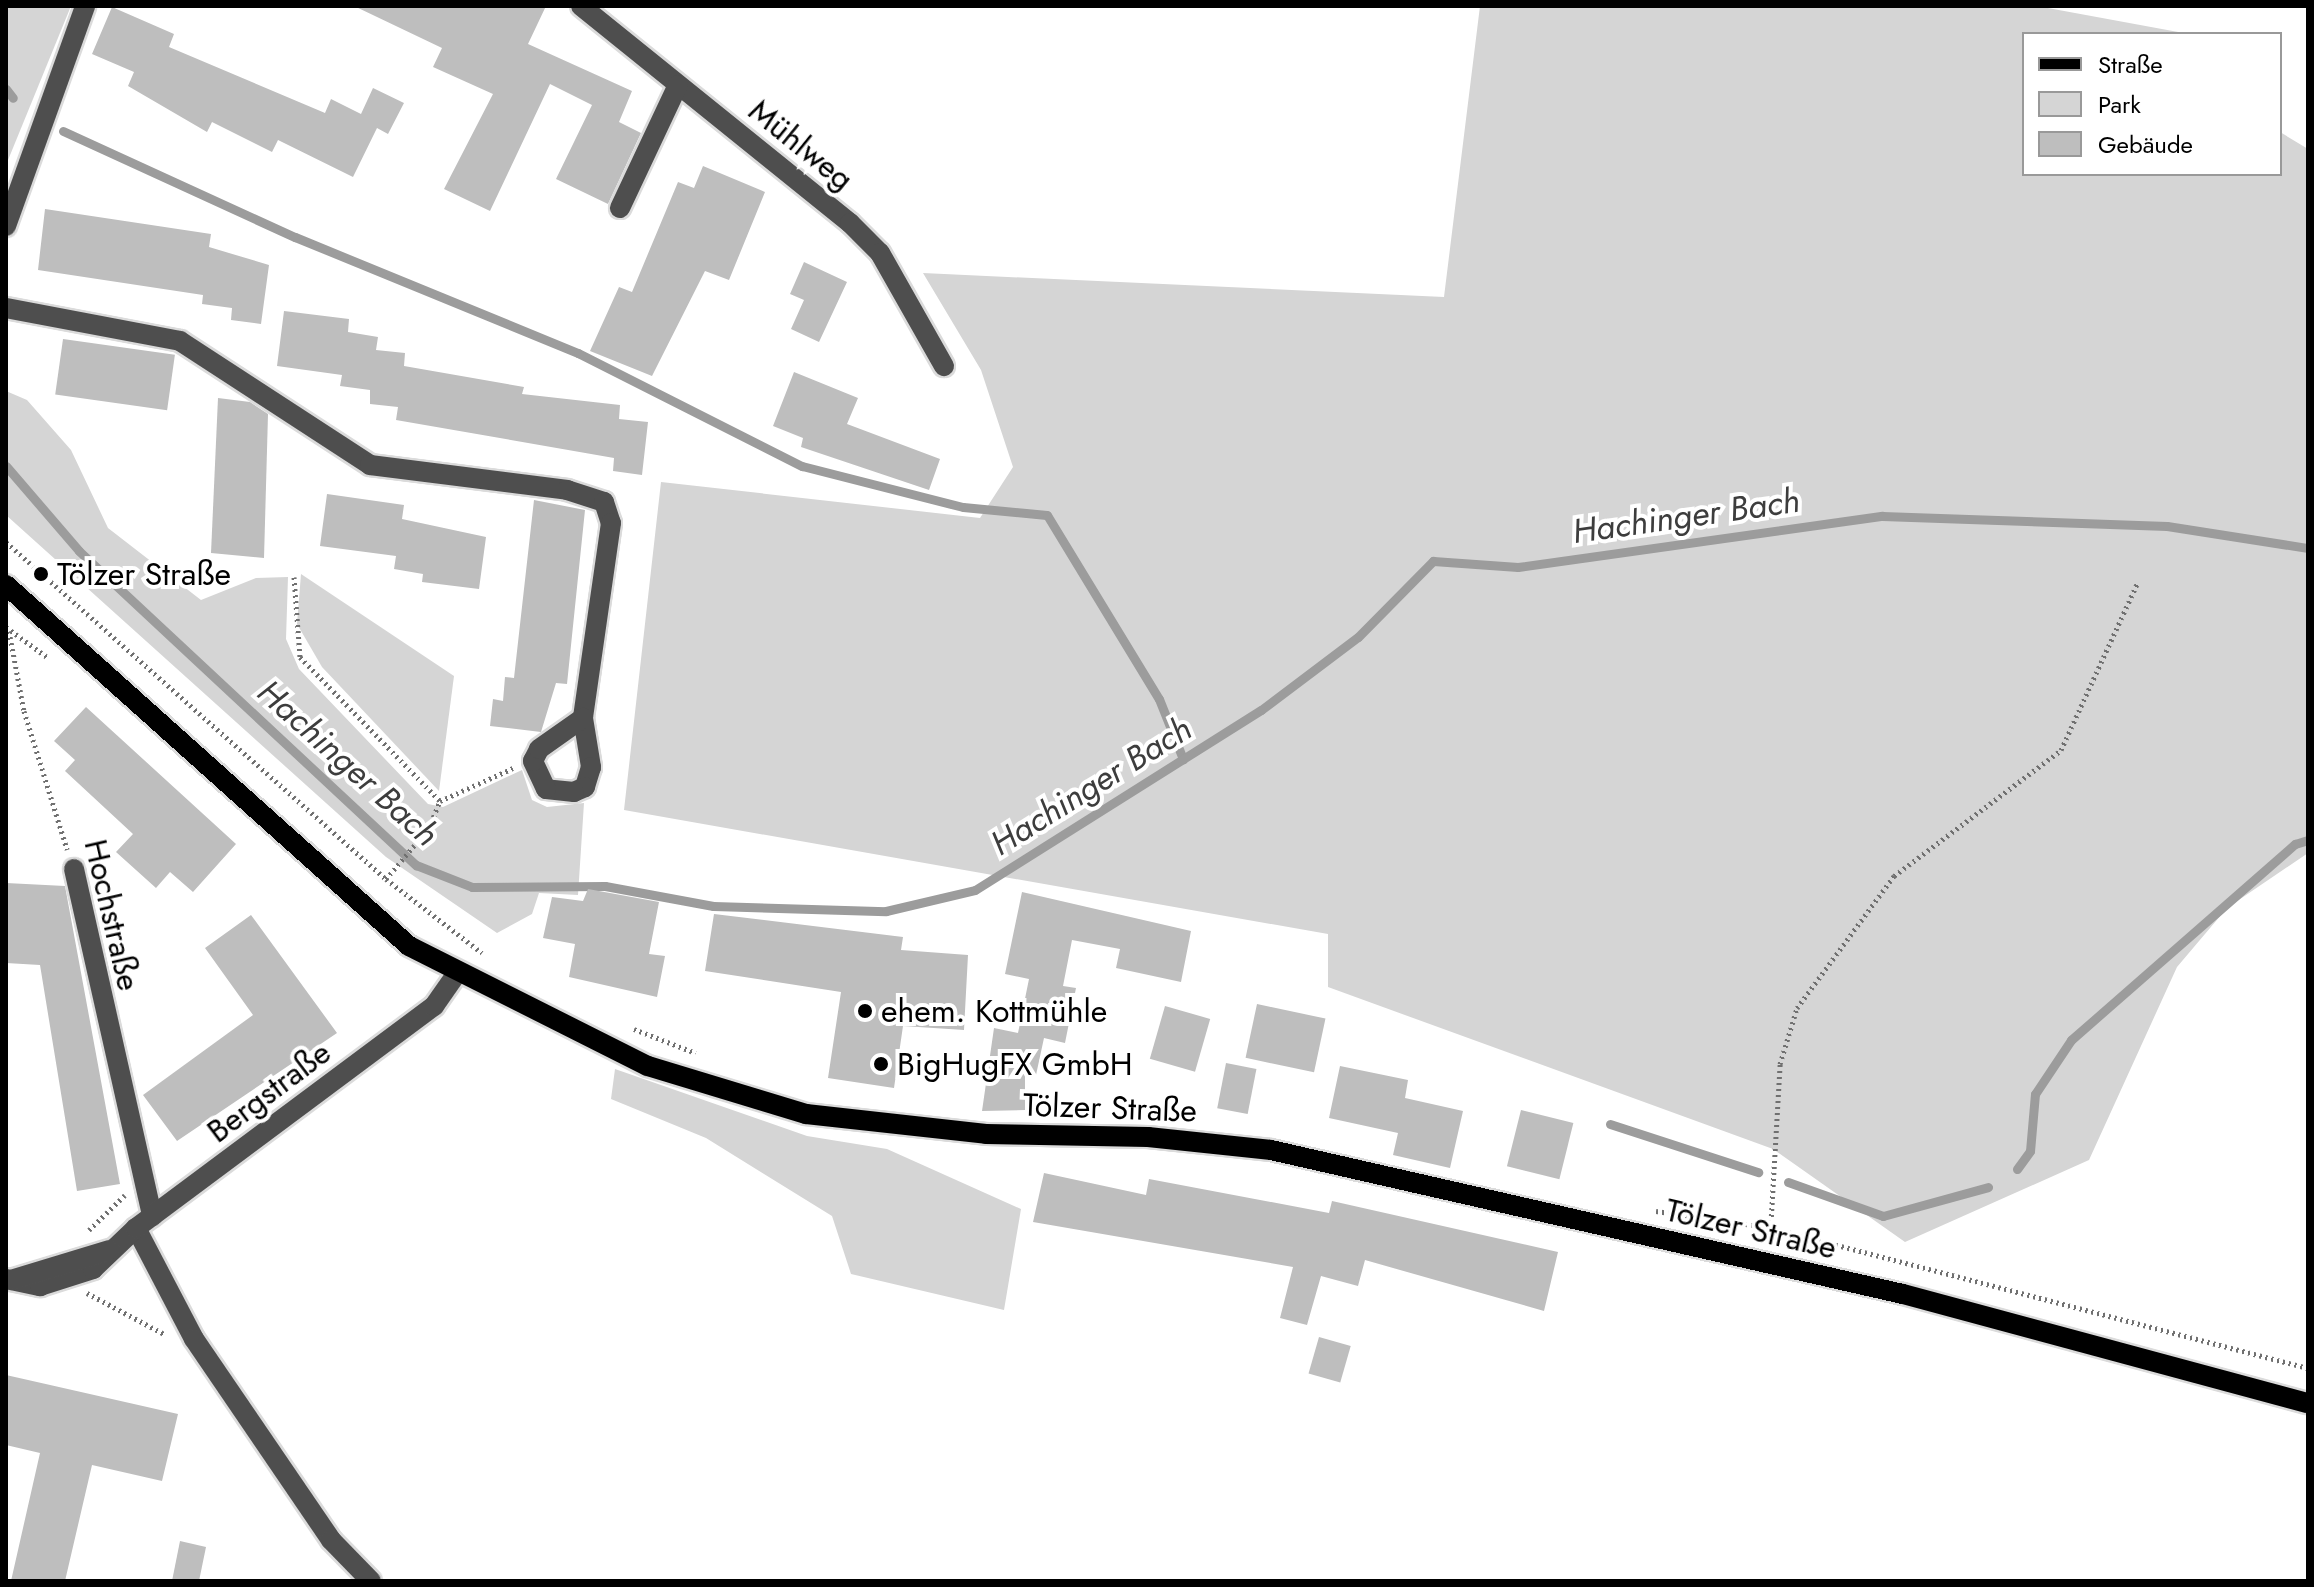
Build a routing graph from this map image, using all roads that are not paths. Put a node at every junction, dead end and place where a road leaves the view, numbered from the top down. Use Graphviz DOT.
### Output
graph roads {
  1 [pos="85,6"];
  2 [pos="581,6"];
  3 [pos="678,85"];
  4 [pos="620,208"];
  5 [pos="6,226"];
  6 [pos="6,308"];
  7 [pos="944,366"];
  8 [pos="6,585"];
  9 [pos="583,718"];
  10 [pos="74,869"];
  11 [pos="456,974"];
  12 [pos="144,1222"];
  13 [pos="8,1280"];
  14 [pos="2308,1403"];
  15 [pos="371,1581"];
  1 -- 5 [label="street"];
  2 -- 3 [label="street, Mühlweg"];
  3 -- 4 [label="street"];
  3 -- 7 [label="street, Mühlweg"];
  6 -- 9 [label="street"];
  8 -- 11 [label="main road, Tölzer Straße"];
  9 -- 9 [label="street"];
  10 -- 12 [label="street, Hochstraße"];
  11 -- 12 [label="street, Bergstraße"];
  11 -- 14 [label="main road, Tölzer Straße"];
  12 -- 13 [label="street, Bergstraße"];
  12 -- 15 [label="street, Hochstraße"];
}
